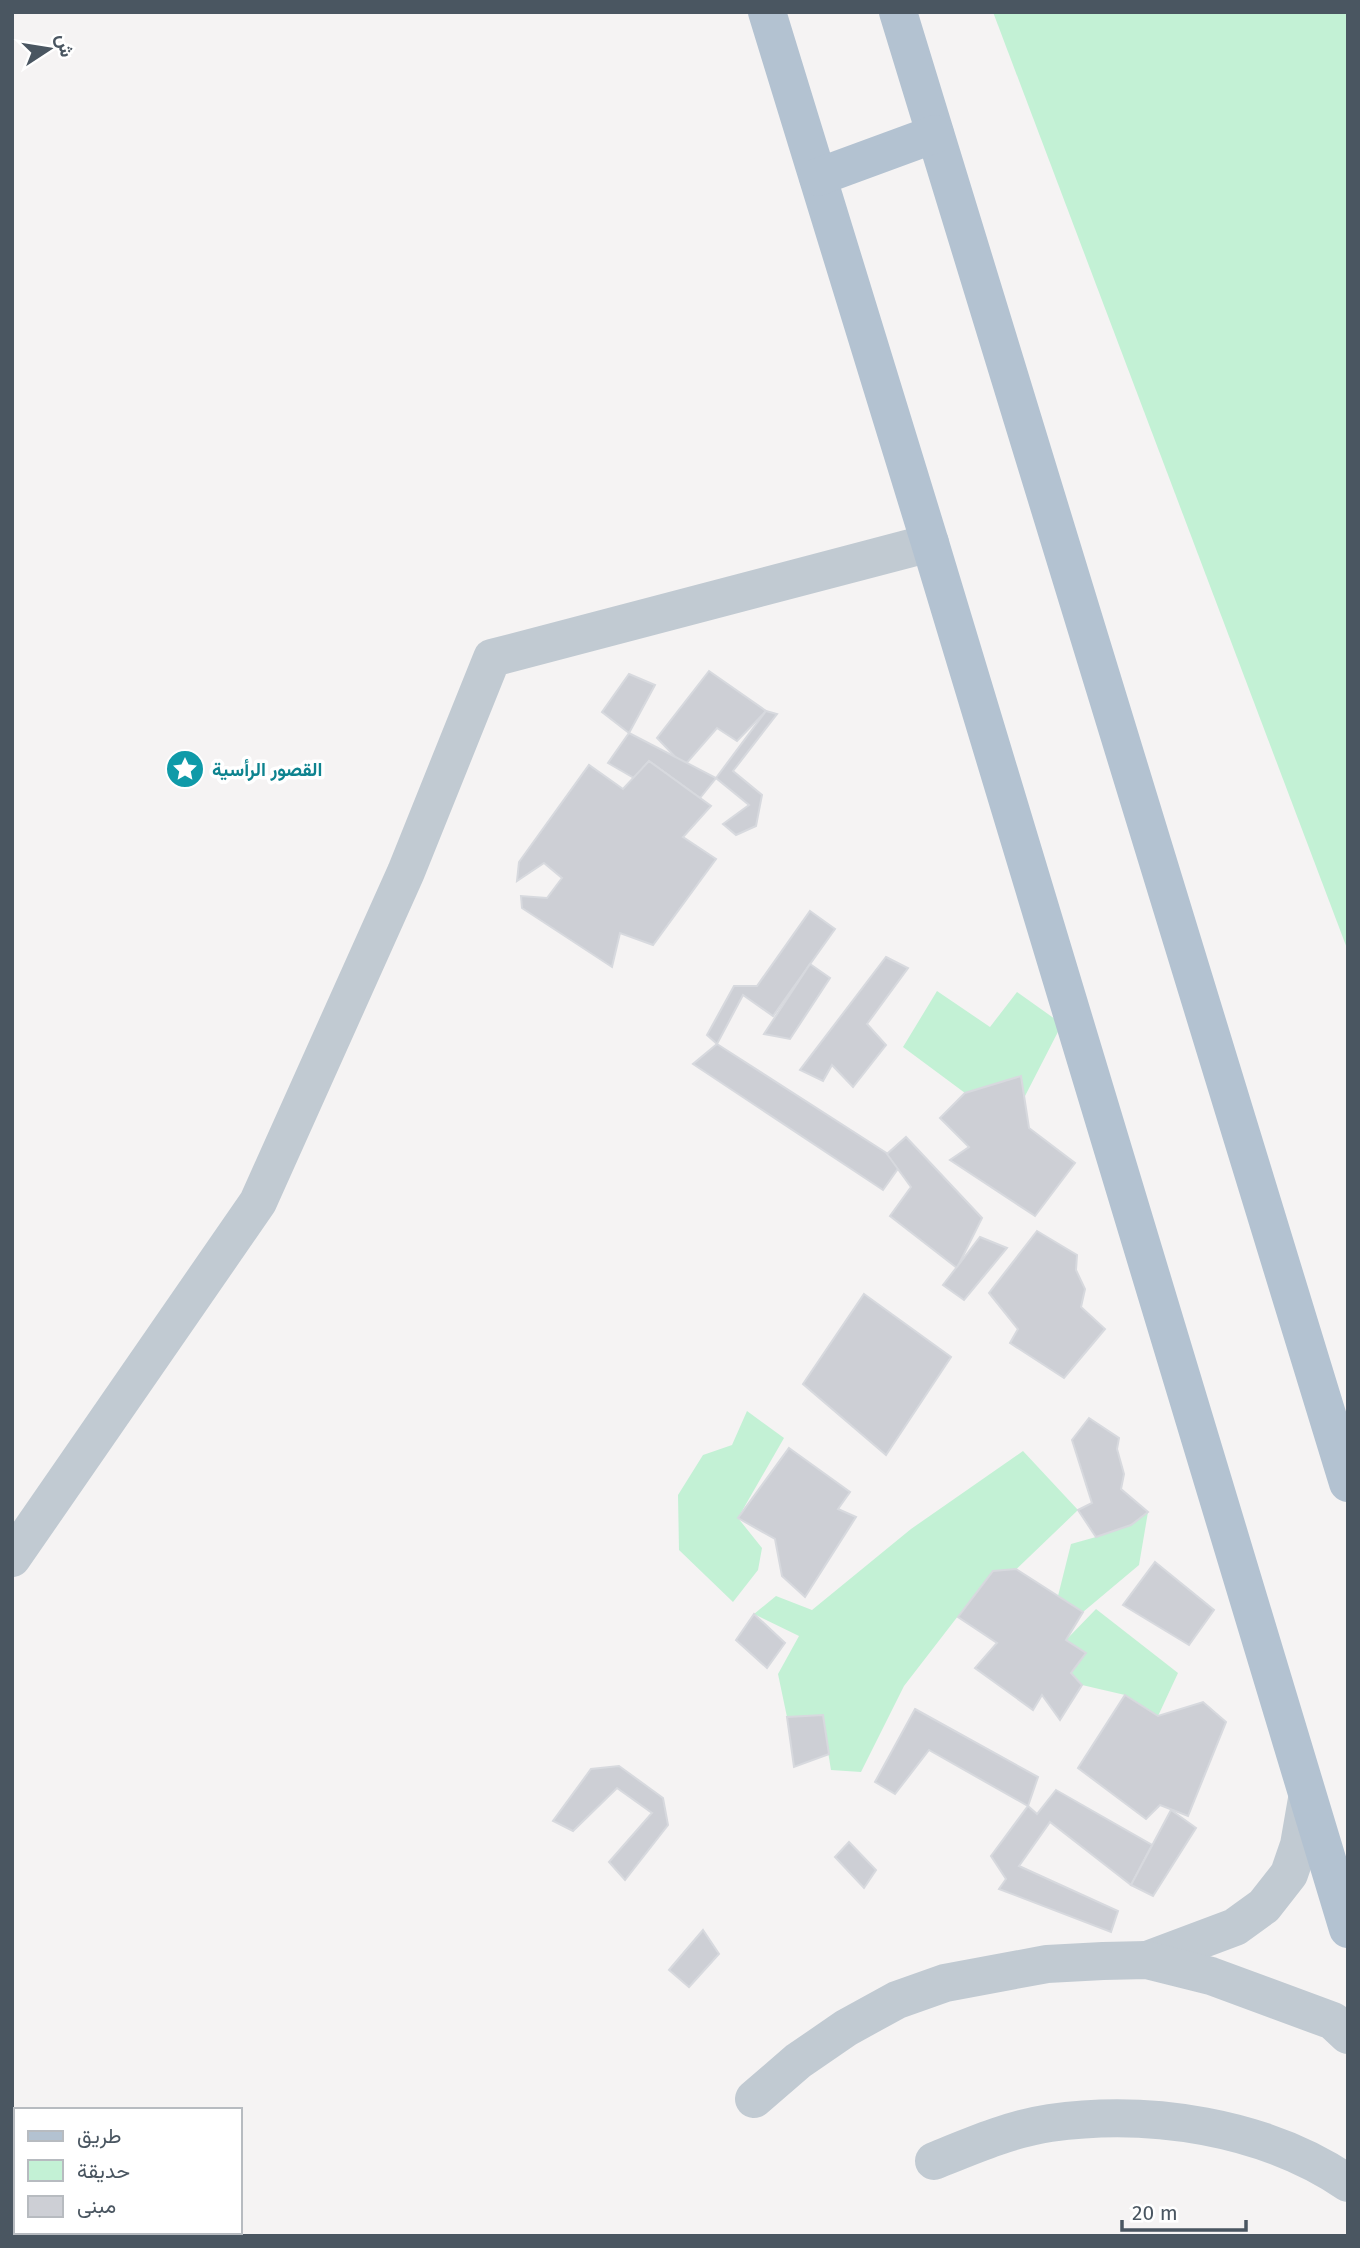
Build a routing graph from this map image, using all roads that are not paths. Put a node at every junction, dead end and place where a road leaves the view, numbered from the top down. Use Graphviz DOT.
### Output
graph roads {
  1 [pos="767,12"];
  2 [pos="898,12"];
  3 [pos="935,134"];
  4 [pos="818,177"];
  5 [pos="930,543"];
  6 [pos="1348,1483"];
  7 [pos="12,1558"];
  8 [pos="1307,1799"];
  9 [pos="1348,1929"];
  10 [pos="1147,1960"];
  11 [pos="1348,2035"];
  12 [pos="754,2099"];
  13 [pos="934,2161"];
  14 [pos="1348,2183"];
  1 -- 4 [label="main road"];
  2 -- 3 [label="main road"];
  3 -- 4 [label="main road"];
  3 -- 6 [label="main road"];
  4 -- 5 [label="main road"];
  5 -- 7 [label="street"];
  5 -- 8 [label="main road"];
  8 -- 9 [label="main road"];
  8 -- 10 [label="street"];
  10 -- 11 [label="street"];
  10 -- 12 [label="street"];
  13 -- 14 [label="street"];
}
